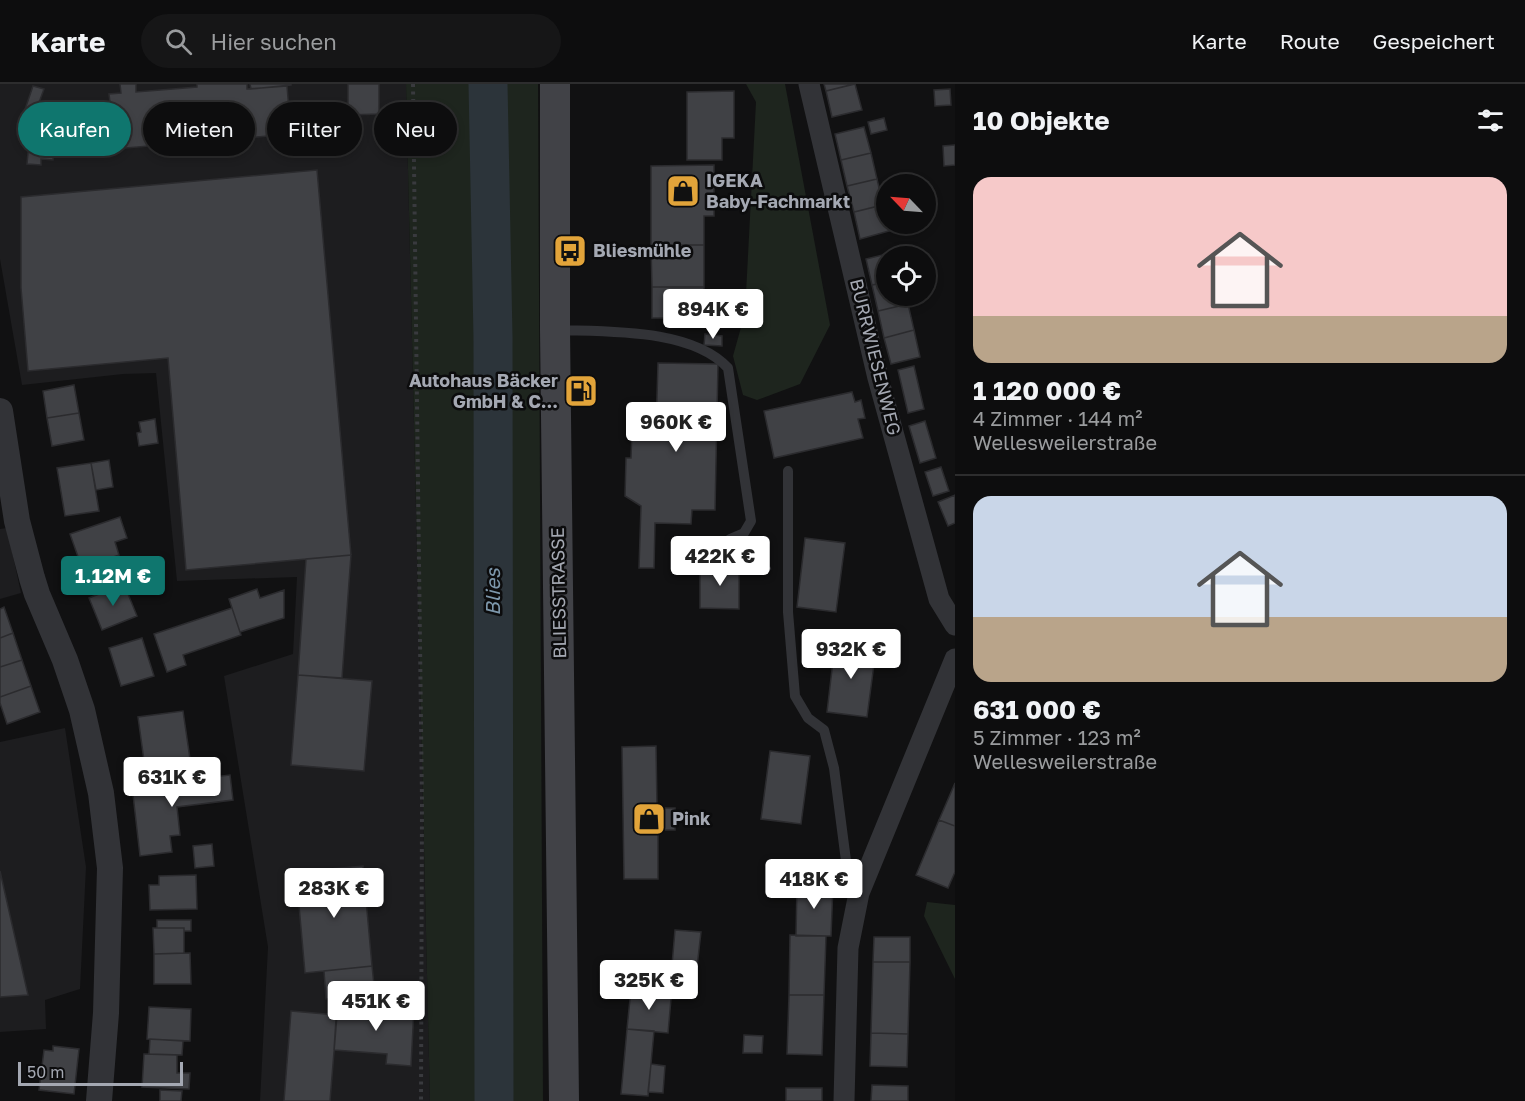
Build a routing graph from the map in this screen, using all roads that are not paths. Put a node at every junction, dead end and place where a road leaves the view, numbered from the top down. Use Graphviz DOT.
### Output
graph roads {
  1 [pos="555,84"];
  2 [pos="809,84"];
  3 [pos="555,330"];
  4 [pos="0,411"];
  5 [pos="788,471"];
  6 [pos="730,539"];
  7 [pos="955,625"];
  8 [pos="955,659"];
  9 [pos="859,893"];
  10 [pos="99,1101"];
  11 [pos="564,1101"];
  12 [pos="844,1101"];
  1 -- 3 [label="main road, BLIESSTRASSE"];
  2 -- 7 [label="street, BURRWIESENWEG"];
  3 -- 6 [label="lane"];
  3 -- 11 [label="main road, BLIESSTRASSE"];
  4 -- 10 [label="street"];
  5 -- 9 [label="lane"];
  8 -- 9 [label="street"];
  9 -- 12 [label="street"];
}
